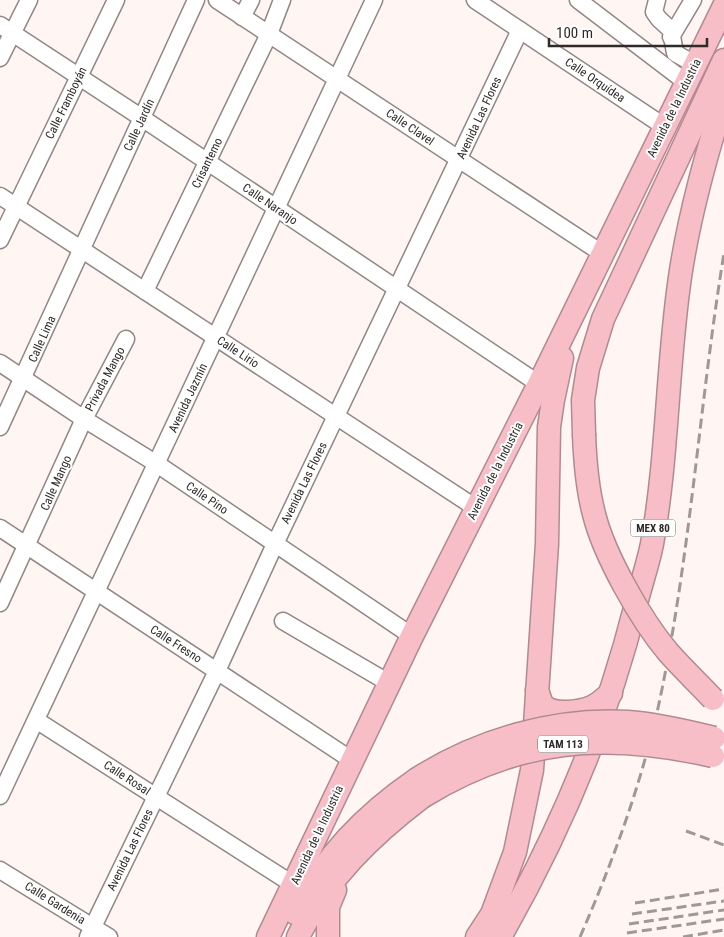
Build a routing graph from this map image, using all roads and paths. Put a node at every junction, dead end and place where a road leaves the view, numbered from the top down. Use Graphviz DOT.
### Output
graph roads {
  1 [pos="29,0"];
  2 [pos="116,0"];
  3 [pos="196,0"];
  4 [pos="217,0"];
  5 [pos="251,0"];
  6 [pos="282,0"];
  7 [pos="374,0"];
  8 [pos="475,0"];
  9 [pos="578,0"];
  10 [pos="657,0"];
  11 [pos="692,0"];
  12 [pos="724,6"];
  13 [pos="242,17"];
  14 [pos="7,28"];
  15 [pos="520,30"];
  16 [pos="269,34"];
  17 [pos="671,37"];
  18 [pos="0,58"];
  19 [pos="724,60"];
  20 [pos="692,74"];
  21 [pos="79,76"];
  22 [pos="337,79"];
  23 [pos="724,97"];
  24 [pos="142,118"];
  25 [pos="665,127"];
  26 [pos="459,160"];
  27 [pos="208,161"];
  28 [pos="0,196"];
  29 [pos="16,206"];
  30 [pos="275,207"];
  31 [pos="0,240"];
  32 [pos="82,250"];
  33 [pos="602,254"];
  34 [pos="397,289"];
  35 [pos="145,291"];
  36 [pos="578,304"];
  37 [pos="216,338"];
  38 [pos="126,339"];
  39 [pos="0,363"];
  40 [pos="23,379"];
  41 [pos="539,384"];
  42 [pos="336,416"];
  43 [pos="84,419"];
  44 [pos="0,427"];
  45 [pos="158,464"];
  46 [pos="476,508"];
  47 [pos="0,528"];
  48 [pos="274,544"];
  49 [pos="27,546"];
  50 [pos="96,592"];
  51 [pos="0,603"];
  52 [pos="283,621"];
  53 [pos="412,636"];
  54 [pos="217,671"];
  55 [pos="389,683"];
  56 [pos="537,690"];
  57 [pos="611,693"];
  58 [pos="718,702"];
  59 [pos="36,720"];
  60 [pos="719,748"];
  61 [pos="353,761"];
  62 [pos="420,788"];
  63 [pos="0,796"];
  64 [pos="156,796"];
  65 [pos="347,864"];
  66 [pos="0,870"];
  67 [pos="294,885"];
  68 [pos="90,932"];
  69 [pos="109,937"];
  70 [pos="268,937"];
  71 [pos="282,937"];
  72 [pos="298,937"];
  73 [pos="328,937"];
  74 [pos="477,937"];
  75 [pos="500,937"];
  1 -- 14 [label="street"];
  2 -- 21 [label="street, Calle Framboyán"];
  3 -- 24 [label="street, Calle Jardín"];
  4 -- 13 [label="street, Calle Clavel"];
  5 -- 13 [label="street"];
  6 -- 16 [label="street, Crisantemo"];
  7 -- 22 [label="street, Avenida Jazmín"];
  8 -- 15 [label="street, Calle Orquídea"];
  9 -- 20 [label="street"];
  10 -- 17 [label="street"];
  11 -- 17 [label="street"];
  12 -- 20 [label="highway, Avenida de la Industria"];
  13 -- 16 [label="street, Calle Clavel"];
  14 -- 18 [label="street"];
  14 -- 21 [label="street, Calle Naranjo"];
  15 -- 25 [label="street, Calle Orquídea"];
  15 -- 26 [label="street, Avenida Las Flores"];
  16 -- 22 [label="street, Calle Clavel"];
  16 -- 27 [label="street, Crisantemo"];
  17 -- 20 [label="street"];
  19 -- 58 [label="highway, bridge"];
  20 -- 25 [label="highway, Avenida de la Industria"];
  21 -- 24 [label="street, Calle Naranjo"];
  21 -- 29 [label="street, Calle Framboyán"];
  22 -- 26 [label="street, Calle Clavel"];
  22 -- 30 [label="street, Avenida Jazmín"];
  23 -- 57 [label="highway, MEX 80"];
  24 -- 27 [label="street, Calle Naranjo"];
  24 -- 32 [label="street, Calle Jardín"];
  25 -- 33 [label="highway, Avenida de la Industria"];
  26 -- 33 [label="street, Calle Clavel"];
  26 -- 34 [label="street, Avenida Las Flores"];
  27 -- 30 [label="street, Calle Naranjo"];
  27 -- 35 [label="street, Crisantemo"];
  28 -- 29 [label="street, Calle Lirio"];
  29 -- 31 [label="street, Calle Framboyán"];
  29 -- 32 [label="street, Calle Lirio"];
  30 -- 34 [label="street, Calle Naranjo"];
  30 -- 37 [label="street, Avenida Jazmín"];
  32 -- 35 [label="street, Calle Lirio"];
  32 -- 40 [label="street, Calle Lima"];
  33 -- 36 [label="highway, Avenida de la Industria"];
  34 -- 41 [label="street, Calle Naranjo"];
  34 -- 42 [label="street, Avenida Las Flores"];
  35 -- 37 [label="street, Calle Lirio"];
  36 -- 41 [label="highway, Avenida de la Industria"];
  36 -- 56 [label="highway"];
  37 -- 42 [label="street, Calle Lirio"];
  37 -- 45 [label="street, Avenida Jazmín"];
  38 -- 43 [label="street, Privada Mango"];
  39 -- 40 [label="street, Calle Pino"];
  40 -- 43 [label="street, Calle Pino"];
  40 -- 44 [label="street, Calle Lima"];
  41 -- 46 [label="highway, Avenida de la Industria"];
  42 -- 46 [label="street, Calle Lirio"];
  42 -- 48 [label="street, Avenida Las Flores"];
  43 -- 45 [label="street, Calle Pino"];
  43 -- 49 [label="street, Calle Mango"];
  45 -- 48 [label="street, Calle Pino"];
  45 -- 50 [label="street, Avenida Jazmín"];
  46 -- 53 [label="highway, Avenida de la Industria"];
  47 -- 49 [label="street, Calle Fresno"];
  48 -- 53 [label="street, Calle Pino"];
  48 -- 54 [label="street, Avenida Las Flores"];
  49 -- 50 [label="street, Calle Fresno"];
  49 -- 51 [label="street"];
  50 -- 54 [label="street, Calle Fresno"];
  50 -- 59 [label="street, Avenida Jazmín"];
  52 -- 55 [label="street"];
  53 -- 55 [label="highway, Avenida de la Industria"];
  54 -- 61 [label="street, Calle Fresno"];
  54 -- 64 [label="street, Avenida Las Flores"];
  55 -- 61 [label="highway, Avenida de la Industria"];
  56 -- 57 [label="highway"];
  56 -- 74 [label="highway"];
  57 -- 75 [label="highway, MEX 80"];
  59 -- 63 [label="street, Avenida Jazmín"];
  59 -- 64 [label="street, Calle Rosal"];
  60 -- 62 [label="highway, TAM 113, bridge"];
  61 -- 67 [label="highway, Avenida de la Industria"];
  62 -- 65 [label="highway, TAM 113"];
  62 -- 71 [label="highway"];
  64 -- 67 [label="street, Calle Rosal"];
  64 -- 68 [label="street, Avenida Las Flores"];
  65 -- 72 [label="highway"];
  65 -- 73 [label="highway"];
  66 -- 68 [label="street, Calle Gardenia"];
  67 -- 70 [label="highway, Avenida de la Industria"];
  68 -- 69 [label="street, Calle Gardenia"];
}
